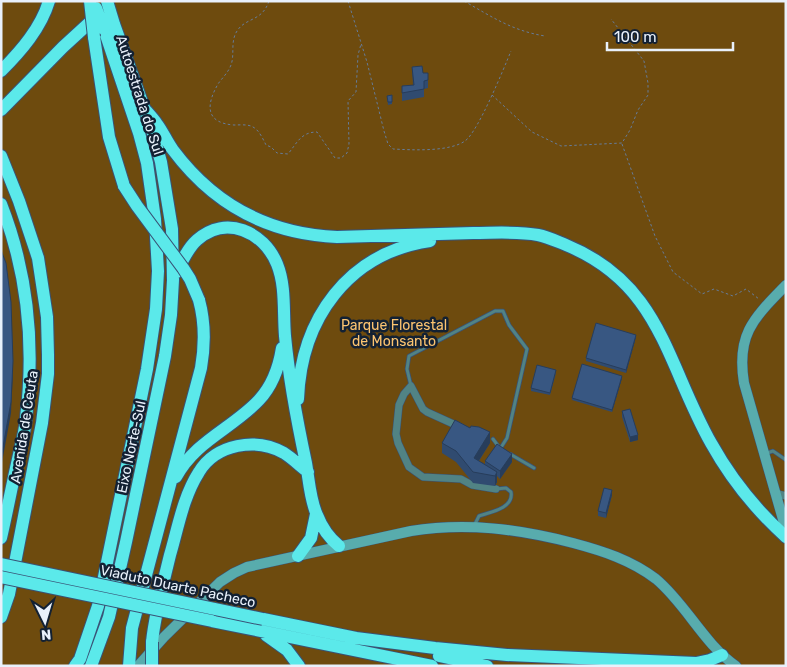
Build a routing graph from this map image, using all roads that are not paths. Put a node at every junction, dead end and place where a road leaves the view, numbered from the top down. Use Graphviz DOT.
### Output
graph roads {
  1 [pos="49,1"];
  2 [pos="91,1"];
  3 [pos="108,1"];
  4 [pos="104,30"];
  5 [pos="1,71"];
  6 [pos="142,106"];
  7 [pos="1,110"];
  8 [pos="1,156"];
  9 [pos="1,204"];
  10 [pos="172,229"];
  11 [pos="156,230"];
  12 [pos="563,244"];
  13 [pos="173,280"];
  14 [pos="43,282"];
  15 [pos="786,285"];
  16 [pos="25,287"];
  17 [pos="285,333"];
  18 [pos="411,386"];
  19 [pos="298,424"];
  20 [pos="472,430"];
  21 [pos="489,438"];
  22 [pos="500,449"];
  23 [pos="764,454"];
  24 [pos="786,460"];
  25 [pos="534,468"];
  26 [pos="308,472"];
  27 [pos="496,489"];
  28 [pos="781,494"];
  29 [pos="166,496"];
  30 [pos="316,514"];
  31 [pos="474,526"];
  32 [pos="784,533"];
  33 [pos="1,538"];
  34 [pos="339,546"];
  35 [pos="298,556"];
  36 [pos="1,564"];
  37 [pos="1,577"];
  38 [pos="1,617"];
  39 [pos="255,626"];
  40 [pos="348,637"];
  41 [pos="722,655"];
  42 [pos="132,664"];
  43 [pos="75,666"];
  44 [pos="91,666"];
  45 [pos="152,666"];
  46 [pos="299,666"];
  47 [pos="432,666"];
  48 [pos="487,666"];
  49 [pos="736,666"];
  1 -- 5 [label="highway"];
  2 -- 4 [label="highway, bridge"];
  3 -- 4 [label="highway, Autoestrada do Sul, bridge"];
  3 -- 7 [label="highway"];
  4 -- 6 [label="highway, Autoestrada do Sul"];
  4 -- 11 [label="highway, Autoestrada do Sul"];
  4 -- 29 [label="highway, bridge"];
  6 -- 10 [label="highway, Autoestrada do Sul"];
  6 -- 12 [label="highway"];
  8 -- 14 [label="highway, Avenida de Ceuta"];
  9 -- 16 [label="highway, Avenida de Ceuta"];
  10 -- 13 [label="highway, Eixo Norte-Sul"];
  11 -- 43 [label="highway, Eixo Norte-Sul"];
  12 -- 19 [label="highway"];
  12 -- 32 [label="highway"];
  13 -- 17 [label="highway"];
  13 -- 44 [label="highway, Eixo Norte-Sul"];
  14 -- 16 [label="highway"];
  14 -- 38 [label="highway, Avenida de Ceuta"];
  15 -- 23 [label="main road"];
  16 -- 33 [label="highway, Avenida de Ceuta"];
  17 -- 19 [label="highway"];
  17 -- 29 [label="highway"];
  18 -- 20 [label="street"];
  18 -- 22 [label="lane"];
  18 -- 27 [label="street"];
  19 -- 26 [label="highway"];
  21 -- 22 [label="lane"];
  22 -- 25 [label="lane"];
  23 -- 24 [label="lane"];
  23 -- 28 [label="main road"];
  26 -- 30 [label="highway"];
  26 -- 45 [label="highway, bridge"];
  27 -- 31 [label="lane"];
  28 -- 32 [label="main road"];
  29 -- 42 [label="highway"];
  30 -- 34 [label="highway"];
  30 -- 35 [label="highway"];
  31 -- 34 [label="main road"];
  31 -- 41 [label="main road"];
  34 -- 35 [label="main road"];
  35 -- 42 [label="main road"];
  36 -- 39 [label="highway, Viaduto Duarte Pacheco, bridge"];
  37 -- 39 [label="highway, Viaduto Duarte Pacheco, bridge"];
  39 -- 40 [label="highway, Viaduto Duarte Pacheco"];
  39 -- 46 [label="highway"];
  39 -- 47 [label="highway, Viaduto Duarte Pacheco"];
  40 -- 41 [label="highway"];
  40 -- 48 [label="highway"];
  41 -- 49 [label="main road"];
}
